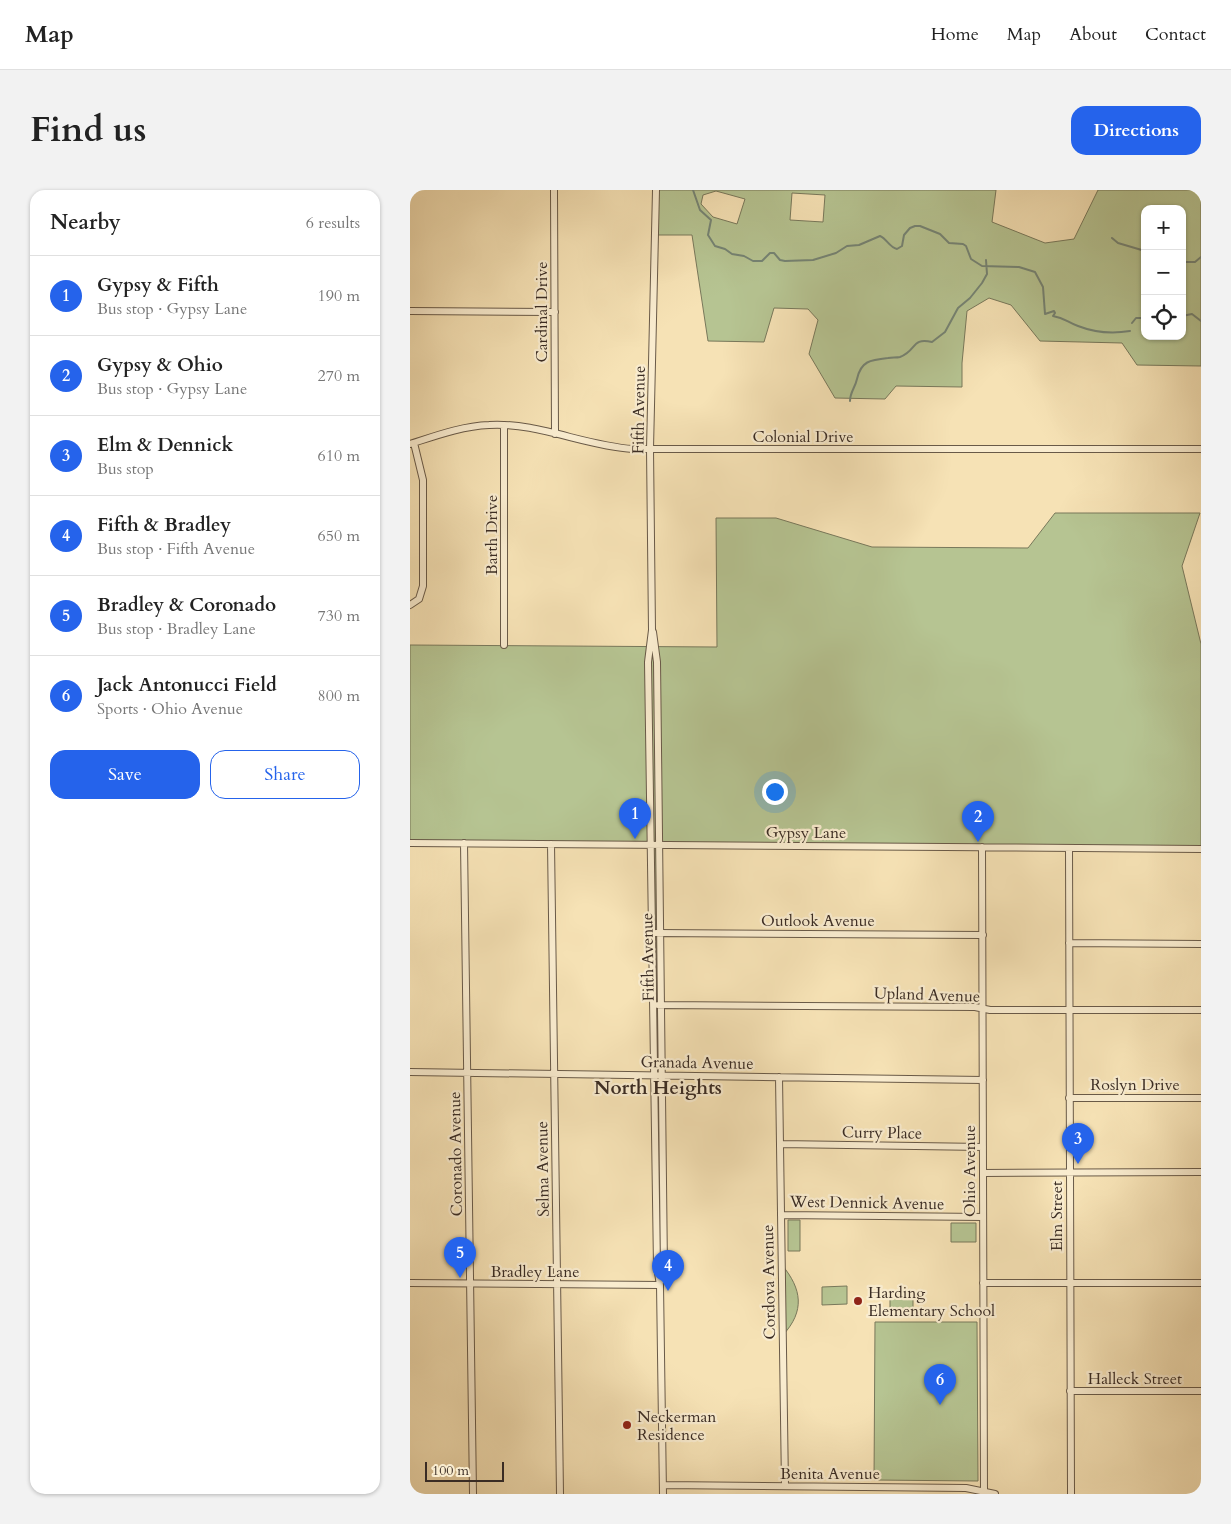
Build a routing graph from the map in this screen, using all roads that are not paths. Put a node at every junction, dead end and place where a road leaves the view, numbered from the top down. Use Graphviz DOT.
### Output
graph roads {
  1 [pos="554,190"];
  2 [pos="656,190"];
  3 [pos="410,311"];
  4 [pos="555,312"];
  5 [pos="504,425"];
  6 [pos="555,434"];
  7 [pos="412,444"];
  8 [pos="650,450"];
  9 [pos="1201,450"];
  10 [pos="410,605"];
  11 [pos="652,630"];
  12 [pos="504,645"];
  13 [pos="410,843"];
  14 [pos="464,844"];
  15 [pos="551,844"];
  16 [pos="650,845"];
  17 [pos="658,845"];
  18 [pos="982,848"];
  19 [pos="1069,848"];
  20 [pos="1201,849"];
  21 [pos="652,932"];
  22 [pos="660,933"];
  23 [pos="983,935"];
  24 [pos="1069,944"];
  25 [pos="1201,944"];
  26 [pos="653,1005"];
  27 [pos="661,1005"];
  28 [pos="983,1009"];
  29 [pos="1069,1010"];
  30 [pos="1201,1010"];
  31 [pos="410,1072"];
  32 [pos="467,1073"];
  33 [pos="554,1074"];
  34 [pos="654,1075"];
  35 [pos="662,1076"];
  36 [pos="779,1077"];
  37 [pos="983,1080"];
  38 [pos="1069,1098"];
  39 [pos="1201,1098"];
  40 [pos="780,1144"];
  41 [pos="983,1147"];
  42 [pos="1070,1172"];
  43 [pos="1201,1172"];
  44 [pos="983,1173"];
  45 [pos="781,1215"];
  46 [pos="983,1217"];
  47 [pos="984,1282"];
  48 [pos="410,1283"];
  49 [pos="1070,1283"];
  50 [pos="1201,1283"];
  51 [pos="470,1284"];
  52 [pos="557,1285"];
  53 [pos="660,1285"];
  54 [pos="1070,1391"];
  55 [pos="1201,1392"];
  56 [pos="663,1485"];
  57 [pos="785,1486"];
  58 [pos="984,1493"];
  59 [pos="473,1494"];
  60 [pos="560,1494"];
  61 [pos="664,1494"];
  62 [pos="995,1494"];
  63 [pos="1071,1494"];
  1 -- 4 [label="street, Cardinal Drive"];
  2 -- 8 [label="street, Fifth Avenue"];
  3 -- 4 [label="street"];
  4 -- 6 [label="street, Cardinal Drive"];
  5 -- 6 [label="street, Colonial Drive"];
  5 -- 7 [label="street, Colonial Drive"];
  5 -- 12 [label="street, Barth Drive"];
  6 -- 8 [label="street, Colonial Drive"];
  7 -- 10 [label="street"];
  8 -- 9 [label="street, Colonial Drive"];
  8 -- 11 [label="street, Fifth Avenue"];
  11 -- 16 [label="street, Fifth Avenue"];
  11 -- 17 [label="street, Fifth Avenue"];
  13 -- 14 [label="street, Gypsy Lane"];
  14 -- 15 [label="street, Gypsy Lane"];
  14 -- 32 [label="street, Coronado Avenue"];
  15 -- 16 [label="street, Gypsy Lane"];
  15 -- 33 [label="street, Selma Avenue"];
  16 -- 17 [label="street, Gypsy Lane"];
  16 -- 21 [label="street, Fifth Avenue"];
  17 -- 18 [label="street, Gypsy Lane"];
  17 -- 22 [label="street, Fifth Avenue"];
  18 -- 19 [label="street, Gypsy Lane"];
  18 -- 23 [label="street, Ohio Avenue"];
  19 -- 20 [label="street, Gypsy Lane"];
  19 -- 24 [label="street, Elm Street"];
  21 -- 22 [label="street, Outlook Avenue"];
  21 -- 26 [label="street, Fifth Avenue"];
  22 -- 23 [label="street, Outlook Avenue"];
  22 -- 27 [label="street, Fifth Avenue"];
  23 -- 28 [label="street, Ohio Avenue"];
  24 -- 25 [label="street"];
  24 -- 29 [label="street, Elm Street"];
  26 -- 27 [label="street, Upland Avenue"];
  26 -- 34 [label="street, Fifth Avenue"];
  27 -- 28 [label="street, Upland Avenue"];
  27 -- 35 [label="street, Fifth Avenue"];
  28 -- 29 [label="street, Upland Avenue"];
  28 -- 37 [label="street, Ohio Avenue"];
  29 -- 30 [label="street, Upland Avenue"];
  29 -- 38 [label="street, Elm Street"];
  31 -- 32 [label="street, Granada Avenue"];
  32 -- 33 [label="street, Granada Avenue"];
  32 -- 51 [label="street, Coronado Avenue"];
  33 -- 34 [label="street, Granada Avenue"];
  33 -- 52 [label="street, Selma Avenue"];
  34 -- 35 [label="street, Granada Avenue"];
  34 -- 53 [label="street, Fifth Avenue"];
  35 -- 36 [label="street, Granada Avenue"];
  35 -- 53 [label="street, Fifth Avenue"];
  36 -- 37 [label="street, Granada Avenue"];
  36 -- 40 [label="street, Cordova Avenue"];
  37 -- 41 [label="street, Ohio Avenue"];
  38 -- 39 [label="street, Roslyn Drive"];
  38 -- 42 [label="street, Elm Street"];
  40 -- 41 [label="street, Curry Place"];
  40 -- 45 [label="street, Cordova Avenue"];
  41 -- 44 [label="street, Ohio Avenue"];
  42 -- 43 [label="street"];
  42 -- 44 [label="street"];
  42 -- 49 [label="street, Elm Street"];
  44 -- 46 [label="street, Ohio Avenue"];
  45 -- 46 [label="street, West Dennick Avenue"];
  45 -- 57 [label="street, Cordova Avenue"];
  46 -- 47 [label="street, Ohio Avenue"];
  47 -- 49 [label="street"];
  47 -- 58 [label="street, Ohio Avenue"];
  48 -- 51 [label="street, Bradley Lane"];
  49 -- 50 [label="street"];
  49 -- 54 [label="street, Elm Street"];
  51 -- 52 [label="street, Bradley Lane"];
  51 -- 59 [label="street, Coronado Avenue"];
  52 -- 53 [label="street, Bradley Lane"];
  52 -- 60 [label="street, Selma Avenue"];
  53 -- 56 [label="street, Fifth Avenue"];
  54 -- 55 [label="street, Halleck Street"];
  54 -- 63 [label="street, Elm Street"];
  56 -- 57 [label="street, Benita Avenue"];
  56 -- 61 [label="street, Fifth Avenue"];
  57 -- 58 [label="street, Benita Avenue"];
  58 -- 62 [label="street, Benita Avenue"];
}
